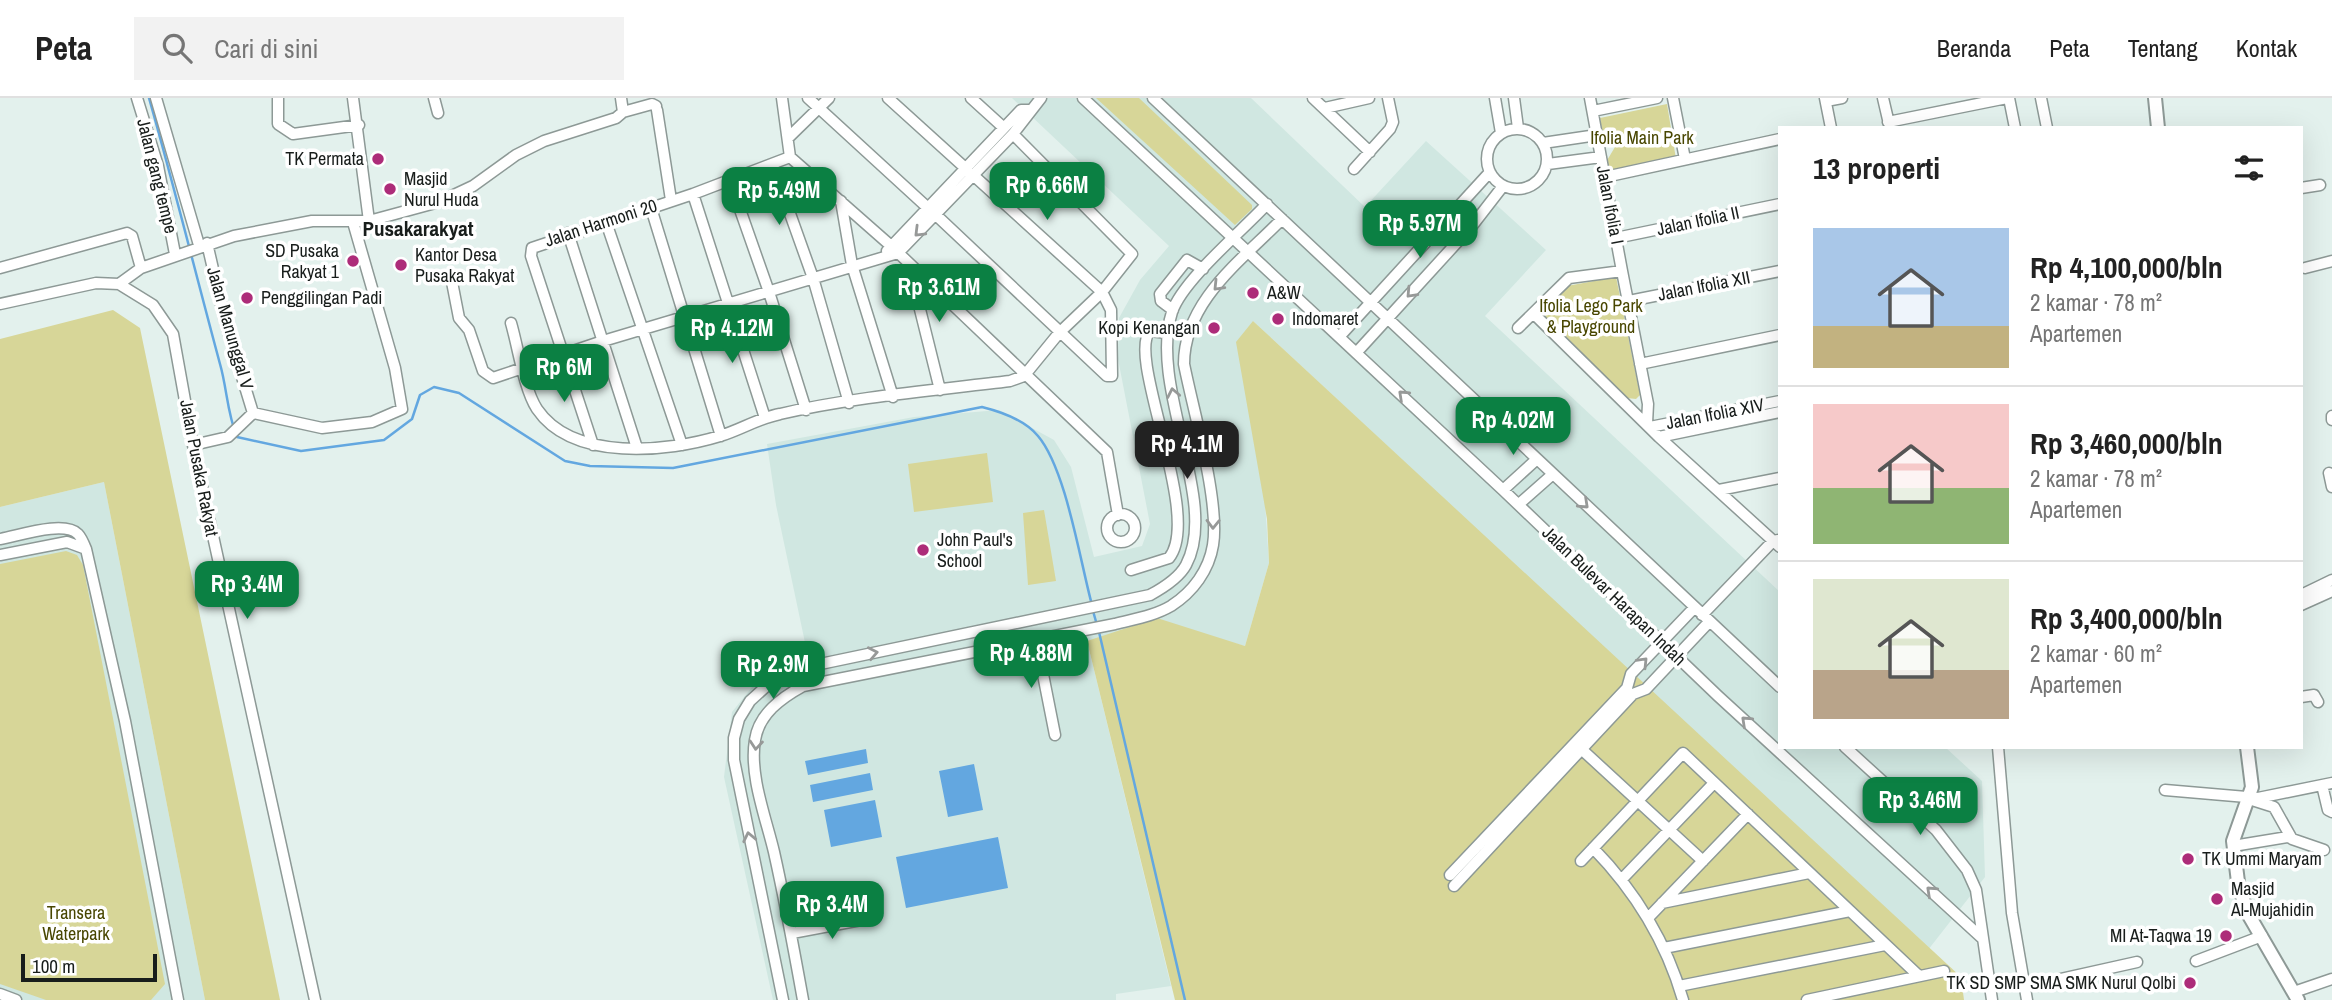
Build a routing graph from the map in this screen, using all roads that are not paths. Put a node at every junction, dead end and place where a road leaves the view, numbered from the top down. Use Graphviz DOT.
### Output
graph roads {
  1 [pos="137,98"];
  2 [pos="156,98"];
  3 [pos="278,98"];
  4 [pos="353,98"];
  5 [pos="434,98"];
  6 [pos="621,98"];
  7 [pos="782,98"];
  8 [pos="808,98"];
  9 [pos="829,98"];
  10 [pos="888,98"];
  11 [pos="971,98"];
  12 [pos="1041,98"];
  13 [pos="1083,98"];
  14 [pos="1153,98"];
  15 [pos="1313,98"];
  16 [pos="1369,98"];
  17 [pos="1388,98"];
  18 [pos="1495,98"];
  19 [pos="1514,98"];
  20 [pos="1590,98"];
  21 [pos="1657,98"];
  22 [pos="1673,98"];
  23 [pos="1842,98"];
  24 [pos="1883,98"];
  25 [pos="2008,98"];
  26 [pos="2041,98"];
  27 [pos="2155,98"];
  28 [pos="1826,100"];
  29 [pos="1325,108"];
  30 [pos="820,109"];
  31 [pos="1030,110"];
  32 [pos="1592,111"];
  33 [pos="623,112"];
  34 [pos="438,113"];
  35 [pos="359,125"];
  36 [pos="1889,125"];
  37 [pos="1831,126"];
  38 [pos="2015,126"];
  39 [pos="2047,126"];
  40 [pos="2158,126"];
  41 [pos="1004,128"];
  42 [pos="1518,128"];
  43 [pos="1500,133"];
  44 [pos="1013,134"];
  45 [pos="1597,135"];
  46 [pos="788,138"];
  47 [pos="1778,139"];
  48 [pos="1544,143"];
  49 [pos="1370,152"];
  50 [pos="790,157"];
  51 [pos="1601,157"];
  52 [pos="1685,159"];
  53 [pos="1548,164"];
  54 [pos="773,166"];
  55 [pos="1354,169"];
  56 [pos="968,171"];
  57 [pos="1490,172"];
  58 [pos="1605,177"];
  59 [pos="730,181"];
  60 [pos="1503,186"];
  61 [pos="2320,186"];
  62 [pos="2303,188"];
  63 [pos="693,194"];
  64 [pos="671,200"];
  65 [pos="841,201"];
  66 [pos="1267,204"];
  67 [pos="1778,204"];
  68 [pos="651,208"];
  69 [pos="932,211"];
  70 [pos="1282,219"];
  71 [pos="369,221"];
  72 [pos="353,222"];
  73 [pos="606,222"];
  74 [pos="568,233"];
  75 [pos="1235,238"];
  76 [pos="1616,239"];
  77 [pos="200,245"];
  78 [pos="894,249"];
  79 [pos="177,253"];
  80 [pos="1249,253"];
  81 [pos="2332,261"];
  82 [pos="852,265"];
  83 [pos="909,265"];
  84 [pos="0,268"];
  85 [pos="141,268"];
  86 [pos="2305,268"];
  87 [pos="1203,269"];
  88 [pos="1622,271"];
  89 [pos="1778,271"];
  90 [pos="813,278"];
  91 [pos="452,282"];
  92 [pos="119,284"];
  93 [pos="769,292"];
  94 [pos="1102,292"];
  95 [pos="1629,301"];
  96 [pos="727,303"];
  97 [pos="1372,303"];
  98 [pos="0,304"];
  99 [pos="1173,310"];
  100 [pos="1534,314"];
  101 [pos="685,316"];
  102 [pos="1388,318"];
  103 [pos="511,323"];
  104 [pos="645,328"];
  105 [pos="1518,328"];
  106 [pos="1059,333"];
  107 [pos="1167,333"];
  108 [pos="1778,335"];
  109 [pos="1340,336"];
  110 [pos="603,341"];
  111 [pos="1357,352"];
  112 [pos="564,354"];
  113 [pos="1640,364"];
  114 [pos="523,366"];
  115 [pos="1167,367"];
  116 [pos="1147,369"];
  117 [pos="1024,376"];
  118 [pos="940,390"];
  119 [pos="893,397"];
  120 [pos="1778,401"];
  121 [pos="849,403"];
  122 [pos="806,410"];
  123 [pos="1778,412"];
  124 [pos="254,414"];
  125 [pos="765,418"];
  126 [pos="1648,425"];
  127 [pos="721,436"];
  128 [pos="1659,437"];
  129 [pos="193,445"];
  130 [pos="593,445"];
  131 [pos="682,445"];
  132 [pos="637,447"];
  133 [pos="1537,459"];
  134 [pos="2329,473"];
  135 [pos="1553,474"];
  136 [pos="1778,478"];
  137 [pos="2332,487"];
  138 [pos="1503,490"];
  139 [pos="1719,490"];
  140 [pos="1519,504"];
  141 [pos="1194,506"];
  142 [pos="1177,509"];
  143 [pos="1118,515"];
  144 [pos="0,539"];
  145 [pos="1777,542"];
  146 [pos="86,549"];
  147 [pos="0,555"];
  148 [pos="1172,555"];
  149 [pos="1186,566"];
  150 [pos="1131,570"];
  151 [pos="2332,580"];
  152 [pos="2332,591"];
  153 [pos="2303,594"];
  154 [pos="2303,603"];
  155 [pos="1702,615"];
  156 [pos="973,633"];
  157 [pos="1036,639"];
  158 [pos="1662,642"];
  159 [pos="977,650"];
  160 [pos="1677,656"];
  161 [pos="834,661"];
  162 [pos="837,678"];
  163 [pos="1778,685"];
  164 [pos="1630,691"];
  165 [pos="2303,697"];
  166 [pos="2318,702"];
  167 [pos="1055,735"];
  168 [pos="1578,746"];
  169 [pos="1847,749"];
  170 [pos="1998,749"];
  171 [pos="2247,749"];
  172 [pos="1714,783"];
  173 [pos="2327,784"];
  174 [pos="2165,790"];
  175 [pos="2250,798"];
  176 [pos="1638,801"];
  177 [pos="2332,812"];
  178 [pos="1748,814"];
  179 [pos="1669,830"];
  180 [pos="2288,837"];
  181 [pos="2234,846"];
  182 [pos="1593,848"];
  183 [pos="2324,850"];
  184 [pos="1581,861"];
  185 [pos="1703,861"];
  186 [pos="1809,873"];
  187 [pos="1450,875"];
  188 [pos="1623,878"];
  189 [pos="1454,886"];
  190 [pos="1662,903"];
  191 [pos="1850,911"];
  192 [pos="1648,918"];
  193 [pos="866,919"];
  194 [pos="792,933"];
  195 [pos="2262,936"];
  196 [pos="1982,937"];
  197 [pos="1885,945"];
  198 [pos="1664,948"];
  199 [pos="2196,961"];
  200 [pos="2137,962"];
  201 [pos="1944,971"];
  202 [pos="1919,976"];
  203 [pos="2332,979"];
  204 [pos="1679,986"];
  205 [pos="2025,987"];
  206 [pos="0,994"];
  207 [pos="2296,996"];
  208 [pos="16,1000"];
  209 [pos="178,1000"];
  210 [pos="315,1000"];
  211 [pos="783,1000"];
  212 [pos="803,1000"];
  213 [pos="1683,1000"];
  214 [pos="1807,1000"];
  215 [pos="1992,1000"];
  216 [pos="2027,1000"];
  1 -- 79 [label="street, Jalan gang tempe"];
  2 -- 77 [label="street, Jalan Manunggal V"];
  3 -- 35 [label="street"];
  4 -- 35 [label="street"];
  5 -- 34 [label="street"];
  6 -- 33 [label="street"];
  7 -- 46 [label="street"];
  8 -- 30 [label="street"];
  9 -- 30 [label="street"];
  10 -- 56 [label="street"];
  11 -- 41 [label="street"];
  12 -- 31 [label="street"];
  13 -- 75 [label="street, Jalan Bulevar Harapan Indah"];
  14 -- 66 [label="street"];
  15 -- 29 [label="street"];
  16 -- 29 [label="street"];
  17 -- 49 [label="street"];
  18 -- 43 [label="street"];
  19 -- 42 [label="street"];
  20 -- 32 [label="street, Jalan Ifolia I"];
  21 -- 32 [label="street"];
  22 -- 52 [label="street"];
  23 -- 28 [label="street"];
  24 -- 36 [label="street"];
  25 -- 36 [label="street"];
  25 -- 38 [label="street"];
  26 -- 39 [label="street"];
  27 -- 40 [label="main road"];
  28 -- 37 [label="street"];
  29 -- 49 [label="street"];
  30 -- 46 [label="street"];
  30 -- 69 [label="street"];
  31 -- 41 [label="street"];
  31 -- 44 [label="street"];
  32 -- 45 [label="street, Jalan Ifolia I"];
  33 -- 64 [label="street"];
  33 -- 71 [label="street"];
  35 -- 71 [label="street"];
  41 -- 56 [label="street"];
  42 -- 43 [label="street"];
  42 -- 48 [label="street"];
  43 -- 57 [label="street"];
  44 -- 56 [label="street"];
  44 -- 94 [label="street"];
  45 -- 48 [label="street"];
  45 -- 51 [label="street, Jalan Ifolia I"];
  46 -- 50 [label="street"];
  47 -- 52 [label="street"];
  48 -- 53 [label="street"];
  49 -- 55 [label="street"];
  50 -- 54 [label="street, Jalan Harmoni 20"];
  50 -- 65 [label="street"];
  51 -- 53 [label="street"];
  51 -- 58 [label="street, Jalan Ifolia I"];
  52 -- 58 [label="street"];
  53 -- 60 [label="street"];
  54 -- 59 [label="street, Jalan Harmoni 20"];
  54 -- 90 [label="street"];
  56 -- 69 [label="street"];
  56 -- 94 [label="street"];
  57 -- 60 [label="street"];
  57 -- 97 [label="street"];
  58 -- 76 [label="street, Jalan Ifolia I"];
  59 -- 63 [label="street, Jalan Harmoni 20"];
  59 -- 93 [label="street"];
  60 -- 102 [label="street, one-way"];
  61 -- 62 [label="street"];
  63 -- 64 [label="street, Jalan Harmoni 20"];
  63 -- 96 [label="street"];
  64 -- 68 [label="street, Jalan Harmoni 20"];
  65 -- 78 [label="street"];
  65 -- 82 [label="street"];
  66 -- 70 [label="street"];
  66 -- 75 [label="street"];
  67 -- 76 [label="street, Jalan Ifolia II"];
  68 -- 73 [label="street, Jalan Harmoni 20"];
  68 -- 101 [label="street"];
  69 -- 78 [label="street"];
  69 -- 106 [label="street"];
  70 -- 80 [label="street"];
  70 -- 97 [label="street"];
  71 -- 72 [label="street"];
  72 -- 77 [label="street"];
  72 -- 124 [label="street"];
  73 -- 74 [label="street, Jalan Harmoni 20"];
  73 -- 104 [label="street"];
  74 -- 110 [label="street"];
  74 -- 112 [label="street, Jalan Harmoni 20"];
  75 -- 80 [label="street, Jalan Bulevar Harapan Indah"];
  75 -- 87 [label="street"];
  76 -- 88 [label="street, Jalan Ifolia I"];
  77 -- 79 [label="street"];
  77 -- 124 [label="street, Jalan Manunggal V"];
  78 -- 82 [label="street"];
  78 -- 83 [label="street"];
  79 -- 85 [label="street"];
  80 -- 109 [label="street, Jalan Bulevar Harapan Indah"];
  80 -- 157 [label="street, one-way"];
  81 -- 86 [label="street"];
  82 -- 90 [label="street"];
  82 -- 119 [label="street"];
  83 -- 117 [label="street"];
  83 -- 118 [label="street"];
  84 -- 85 [label="street"];
  85 -- 92 [label="street"];
  87 -- 99 [label="street"];
  87 -- 99 [label="street"];
  88 -- 95 [label="street, Jalan Ifolia I"];
  88 -- 100 [label="street"];
  89 -- 95 [label="street, Jalan Ifolia XII"];
  90 -- 93 [label="street"];
  90 -- 121 [label="street"];
  91 -- 114 [label="street"];
  92 -- 98 [label="street"];
  92 -- 129 [label="street, Jalan Pusaka Rakyat"];
  93 -- 96 [label="street"];
  93 -- 122 [label="street"];
  94 -- 106 [label="street"];
  94 -- 106 [label="street"];
  95 -- 113 [label="street, Jalan Ifolia I"];
  96 -- 101 [label="street"];
  96 -- 125 [label="street"];
  97 -- 102 [label="street"];
  97 -- 109 [label="street"];
  99 -- 107 [label="street"];
  100 -- 105 [label="street"];
  100 -- 126 [label="street"];
  101 -- 104 [label="street"];
  101 -- 127 [label="street"];
  102 -- 111 [label="street"];
  102 -- 133 [label="street"];
  103 -- 114 [label="street"];
  104 -- 110 [label="street"];
  104 -- 131 [label="street"];
  106 -- 117 [label="street"];
  107 -- 115 [label="street"];
  107 -- 116 [label="street"];
  108 -- 113 [label="street"];
  109 -- 111 [label="street, Jalan Bulevar Harapan Indah"];
  110 -- 112 [label="street"];
  110 -- 132 [label="street"];
  138 -- 111 [label="street, Jalan Bulevar Harapan Indah, one-way"];
  112 -- 114 [label="street"];
  112 -- 130 [label="street"];
  113 -- 126 [label="street, Jalan Ifolia I"];
  114 -- 130 [label="street"];
  115 -- 116 [label="street"];
  141 -- 115 [label="street, one-way"];
  116 -- 142 [label="street"];
  117 -- 118 [label="street"];
  117 -- 143 [label="street"];
  118 -- 119 [label="street"];
  119 -- 121 [label="street"];
  120 -- 126 [label="street, Jalan Ifolia XIV"];
  121 -- 122 [label="street"];
  122 -- 125 [label="street"];
  123 -- 128 [label="street, Jalan Ifolia XIV"];
  124 -- 129 [label="street"];
  125 -- 127 [label="street"];
  126 -- 128 [label="street"];
  127 -- 131 [label="street"];
  128 -- 139 [label="street"];
  129 -- 210 [label="street, Jalan Pusaka Rakyat"];
  130 -- 132 [label="street"];
  131 -- 132 [label="street"];
  133 -- 135 [label="street"];
  133 -- 138 [label="street"];
  134 -- 137 [label="street"];
  135 -- 140 [label="street"];
  135 -- 155 [label="street, one-way"];
  136 -- 139 [label="street"];
  138 -- 140 [label="street, Jalan Bulevar Harapan Indah"];
  139 -- 145 [label="street"];
  140 -- 158 [label="street, Jalan Bulevar Harapan Indah"];
  141 -- 142 [label="street"];
  141 -- 149 [label="street"];
  142 -- 148 [label="street"];
  144 -- 146 [label="street"];
  145 -- 155 [label="street"];
  146 -- 147 [label="street"];
  146 -- 209 [label="street"];
  148 -- 149 [label="street"];
  148 -- 150 [label="street"];
  149 -- 156 [label="street"];
  151 -- 153 [label="street"];
  152 -- 154 [label="street"];
  155 -- 158 [label="street"];
  155 -- 160 [label="street"];
  155 -- 163 [label="street"];
  156 -- 159 [label="street"];
  161 -- 156 [label="street, one-way"];
  157 -- 159 [label="street"];
  157 -- 167 [label="street"];
  158 -- 160 [label="street, Jalan Bulevar Harapan Indah"];
  164 -- 158 [label="street, one-way"];
  159 -- 162 [label="street"];
  160 -- 164 [label="street"];
  196 -- 160 [label="street, Jalan Bulevar Harapan Indah, one-way"];
  161 -- 162 [label="street"];
  211 -- 161 [label="street, one-way"];
  162 -- 194 [label="street, one-way"];
  164 -- 168 [label="street"];
  165 -- 166 [label="street"];
  168 -- 176 [label="street"];
  168 -- 187 [label="street"];
  168 -- 189 [label="street"];
  169 -- 196 [label="street"];
  170 -- 205 [label="street"];
  171 -- 175 [label="main road"];
  172 -- 176 [label="street"];
  172 -- 178 [label="street"];
  172 -- 179 [label="street"];
  173 -- 175 [label="street"];
  173 -- 177 [label="street"];
  174 -- 175 [label="street"];
  175 -- 180 [label="street"];
  175 -- 181 [label="main road"];
  176 -- 179 [label="street"];
  176 -- 182 [label="street"];
  178 -- 185 [label="street"];
  178 -- 186 [label="street"];
  179 -- 185 [label="street"];
  179 -- 188 [label="street"];
  180 -- 181 [label="street"];
  180 -- 183 [label="street"];
  181 -- 195 [label="main road"];
  182 -- 184 [label="street"];
  182 -- 188 [label="street"];
  185 -- 190 [label="street"];
  186 -- 190 [label="street"];
  186 -- 191 [label="street"];
  188 -- 192 [label="street"];
  190 -- 192 [label="street"];
  191 -- 197 [label="street"];
  191 -- 198 [label="street"];
  192 -- 198 [label="street"];
  193 -- 194 [label="street"];
  194 -- 212 [label="street"];
  195 -- 199 [label="street"];
  195 -- 207 [label="main road"];
  196 -- 215 [label="street"];
  197 -- 202 [label="street"];
  197 -- 204 [label="street"];
  198 -- 204 [label="street"];
  200 -- 205 [label="street"];
  201 -- 202 [label="street"];
  202 -- 214 [label="street"];
  203 -- 207 [label="street"];
  204 -- 213 [label="street"];
  205 -- 216 [label="street"];
  206 -- 208 [label="street"];
}
